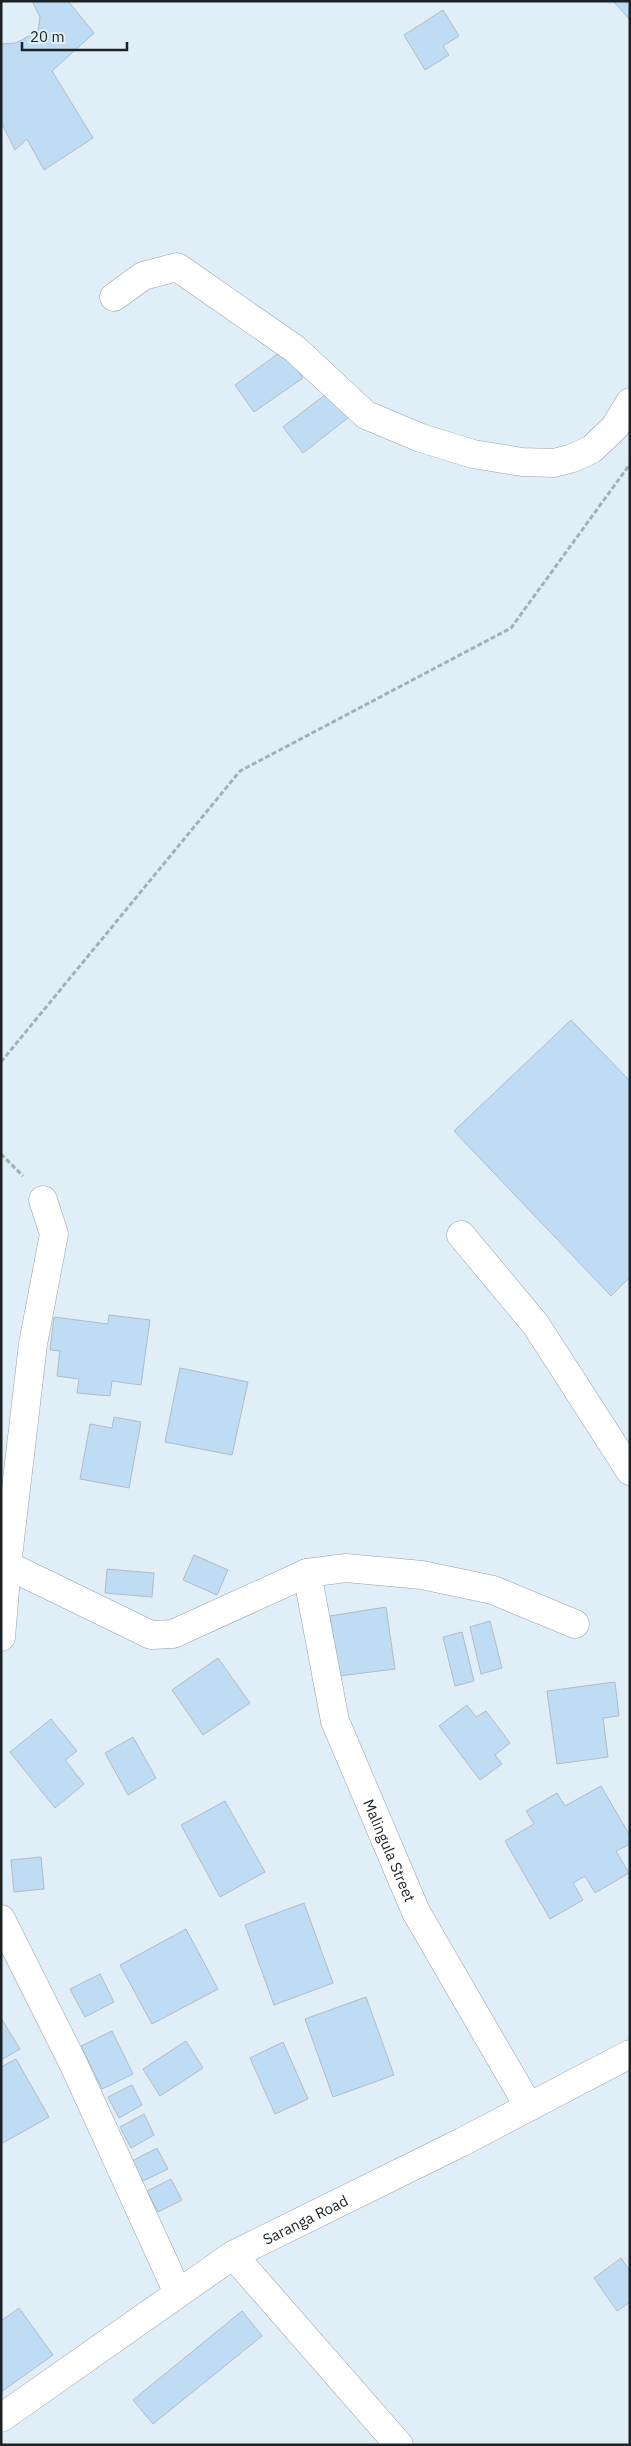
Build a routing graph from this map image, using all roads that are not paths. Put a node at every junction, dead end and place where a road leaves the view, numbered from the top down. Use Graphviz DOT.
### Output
graph roads {
  1 [pos="114,297"];
  2 [pos="630,402"];
  3 [pos="43,1200"];
  4 [pos="460,1235"];
  5 [pos="630,1471"];
  6 [pos="7,1565"];
  7 [pos="307,1573"];
  8 [pos="575,1624"];
  9 [pos="1,1637"];
  10 [pos="1,1919"];
  11 [pos="630,2054"];
  12 [pos="529,2107"];
  13 [pos="232,2255"];
  14 [pos="178,2293"];
  15 [pos="1,2418"];
  16 [pos="399,2445"];
  1 -- 2 [label="street"];
  3 -- 6 [label="street"];
  4 -- 5 [label="street"];
  6 -- 7 [label="street"];
  6 -- 9 [label="street"];
  7 -- 8 [label="street"];
  7 -- 12 [label="street, Malingula Street"];
  10 -- 14 [label="street"];
  11 -- 12 [label="street, Saranga Road"];
  12 -- 13 [label="street, Saranga Road"];
  13 -- 14 [label="street, Saranga Road"];
  13 -- 16 [label="street"];
  14 -- 15 [label="street, Saranga Road"];
}
